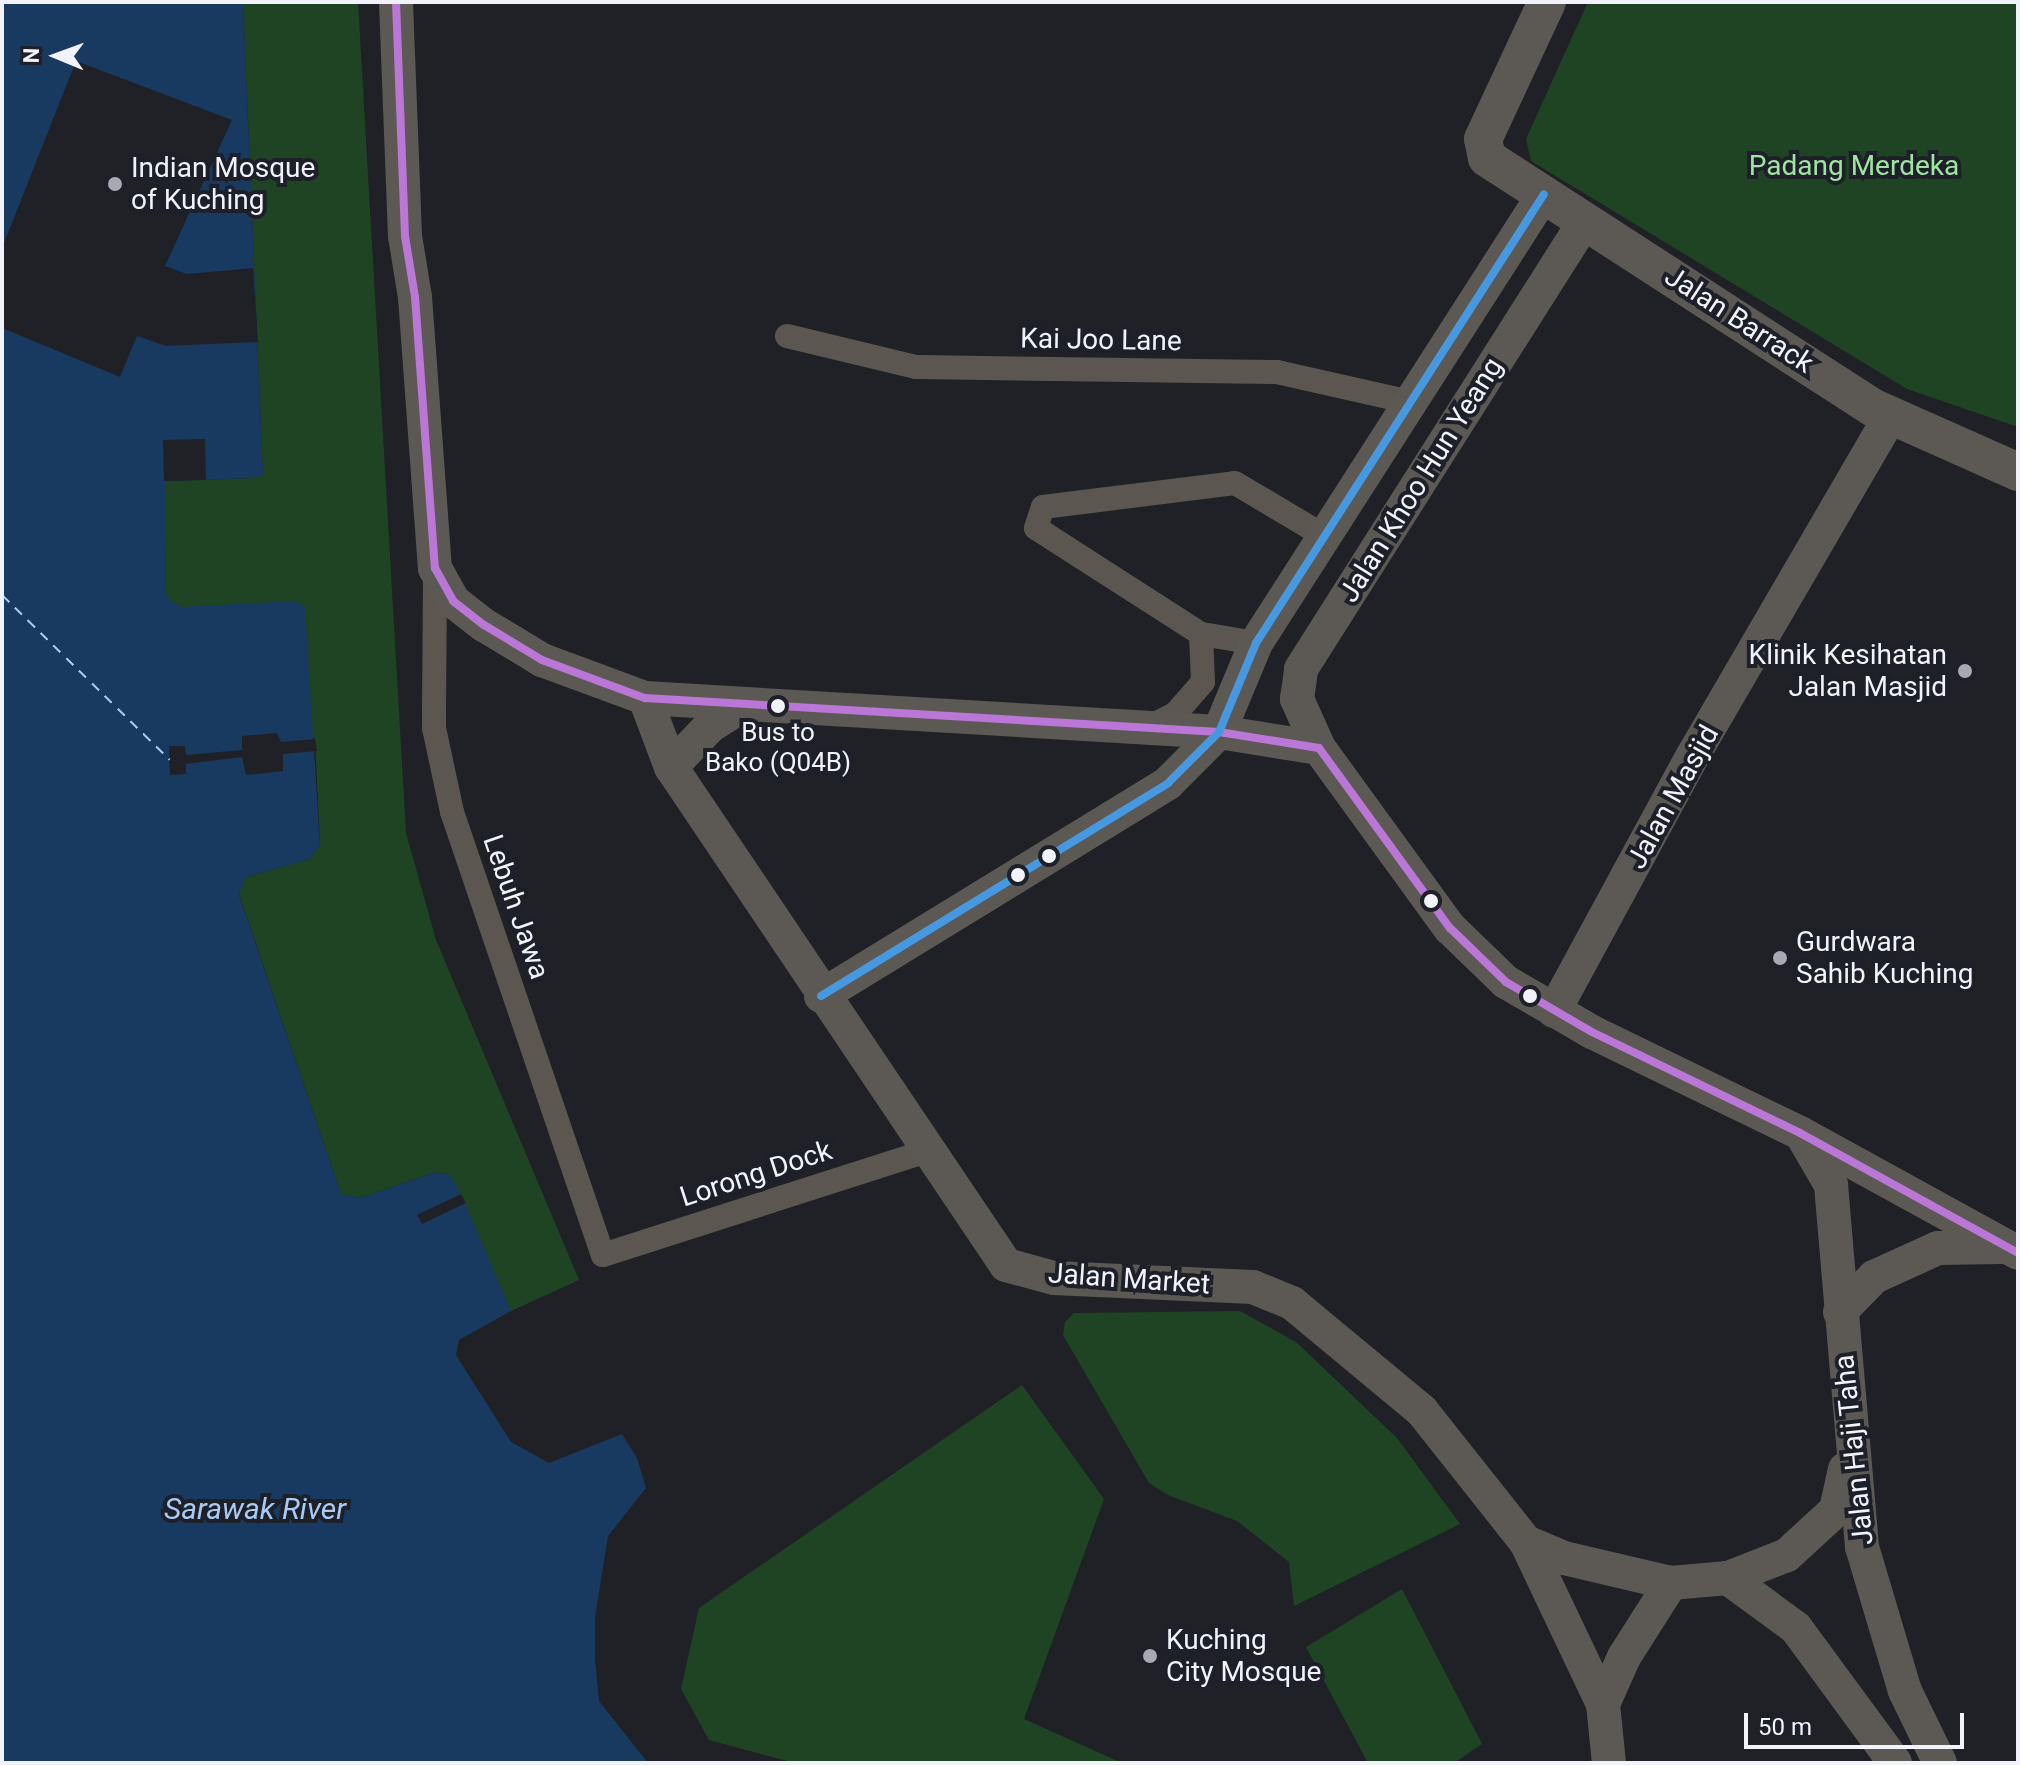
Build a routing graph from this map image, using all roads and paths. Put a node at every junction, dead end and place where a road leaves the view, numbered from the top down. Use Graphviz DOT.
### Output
graph roads {
  1 [pos="396,2"];
  2 [pos="1547,2"];
  3 [pos="1544,194"];
  4 [pos="1585,221"];
  5 [pos="787,336"];
  6 [pos="1415,403"];
  7 [pos="1890,417"];
  8 [pos="2018,472"];
  9 [pos="1326,537"];
  10 [pos="435,568"];
  11 [pos="1201,634"];
  12 [pos="1256,643"];
  13 [pos="645,698"];
  14 [pos="745,704"];
  15 [pos="1149,727"];
  16 [pos="1219,732"];
  17 [pos="1319,748"];
  18 [pos="671,767"];
  19 [pos="1168,783"];
  20 [pos="821,996"];
  21 [pos="1554,1011"];
  22 [pos="1800,1133"];
  23 [pos="927,1151"];
  24 [pos="2009,1250"];
  25 [pos="603,1255"];
  26 [pos="1840,1312"];
  27 [pos="1850,1445"];
  28 [pos="1526,1542"];
  29 [pos="1728,1578"];
  30 [pos="1671,1583"];
  31 [pos="1603,1704"];
  32 [pos="1609,1763"];
  33 [pos="1895,1763"];
  34 [pos="1940,1763"];
  1 -- 10 [label="main road"];
  2 -- 3 [label="main road, Jalan Barrack"];
  3 -- 4 [label="main road, Jalan Barrack"];
  3 -- 6 [label="main road, Jalan Khoo Hun Yeang"];
  4 -- 7 [label="main road, Jalan Barrack"];
  4 -- 17 [label="main road, Jalan Khoo Hun Yeang"];
  5 -- 6 [label="street, Kai Joo Lane"];
  6 -- 9 [label="main road, Jalan Khoo Hun Yeang"];
  7 -- 8 [label="main road, Jalan Barrack"];
  7 -- 21 [label="main road, Jalan Masjid"];
  9 -- 11 [label="street"];
  9 -- 12 [label="main road, Jalan Khoo Hun Yeang"];
  10 -- 13 [label="main road"];
  10 -- 25 [label="street, Lebuh Jawa"];
  11 -- 12 [label="street"];
  11 -- 15 [label="street"];
  12 -- 16 [label="main road, Jalan Khoo Hun Yeang"];
  13 -- 14 [label="main road"];
  13 -- 18 [label="main road, Jalan Market"];
  14 -- 15 [label="main road"];
  14 -- 18 [label="main road"];
  15 -- 16 [label="main road"];
  15 -- 19 [label="main road"];
  16 -- 17 [label="main road"];
  16 -- 19 [label="main road, Jalan Khoo Hun Yeang"];
  17 -- 21 [label="main road, Jalan Khoo Hun Yeang"];
  18 -- 20 [label="main road, Jalan Market"];
  19 -- 20 [label="main road, Jalan Khoo Hun Yeang"];
  20 -- 23 [label="main road, Jalan Market"];
  21 -- 22 [label="main road, Jalan Khoo Hun Yeang"];
  22 -- 24 [label="main road, Jalan Khoo Hun Yeang"];
  22 -- 26 [label="main road, Jalan Haji Taha"];
  23 -- 25 [label="street, Lorong Dock"];
  23 -- 28 [label="main road, Jalan Market"];
  24 -- 26 [label="main road"];
  26 -- 27 [label="main road, Jalan Haji Taha"];
  27 -- 29 [label="main road, Jalan Market"];
  27 -- 34 [label="main road, Jalan Haji Taha"];
  28 -- 30 [label="main road, Jalan Market"];
  28 -- 31 [label="main road"];
  29 -- 30 [label="main road, Jalan Market"];
  29 -- 33 [label="main road"];
  30 -- 31 [label="main road"];
  31 -- 32 [label="main road"];
}
